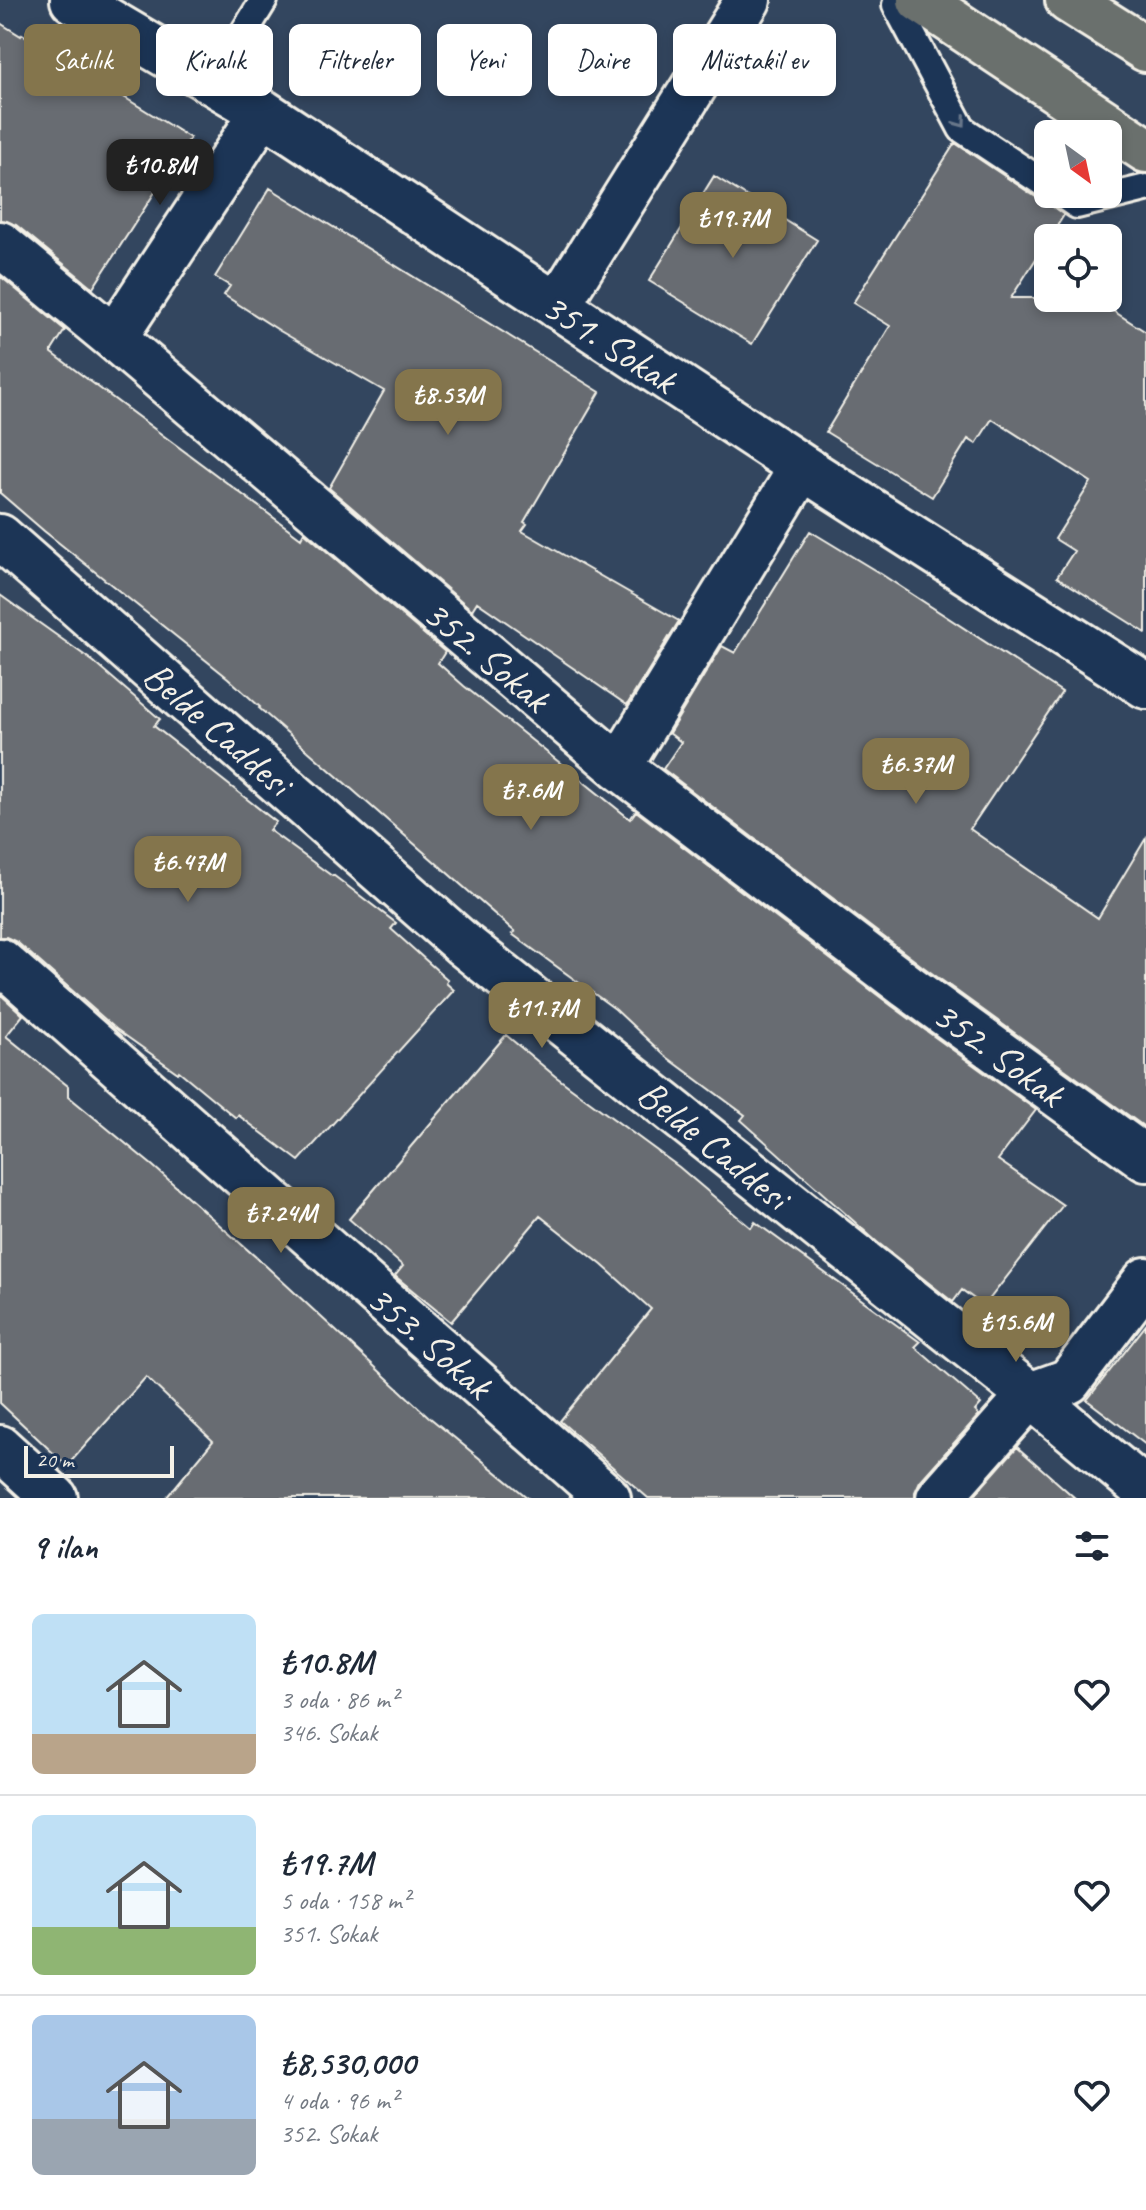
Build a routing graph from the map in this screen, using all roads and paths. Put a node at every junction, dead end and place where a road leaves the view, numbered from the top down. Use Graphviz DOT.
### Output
graph roads {
  1 [pos="73,0"];
  2 [pos="264,0"];
  3 [pos="748,0"];
  4 [pos="1068,0"];
  5 [pos="900,2"];
  6 [pos="249,24"];
  7 [pos="156,49"];
  8 [pos="1146,49"];
  9 [pos="235,96"];
  10 [pos="263,112"];
  11 [pos="1146,150"];
  12 [pos="1034,177"];
  13 [pos="1146,188"];
  14 [pos="1122,194"];
  15 [pos="0,244"];
  16 [pos="557,306"];
  17 [pos="114,338"];
  18 [pos="802,467"];
  19 [pos="0,537"];
  20 [pos="1146,686"];
  21 [pos="619,767"];
  22 [pos="0,961"];
  23 [pos="1146,1159"];
  24 [pos="1146,1280"];
  25 [pos="1030,1395"];
  26 [pos="0,1448"];
  27 [pos="1146,1491"];
  28 [pos="55,1498"];
  29 [pos="608,1498"];
  30 [pos="939,1498"];
  1 -- 7 [label="street, 351. Sokak"];
  2 -- 6 [label="lane"];
  3 -- 16 [label="street"];
  4 -- 8 [label="main road"];
  5 -- 11 [label="main road"];
  5 -- 12 [label="lane, one-way"];
  9 -- 10 [label="street, 351. Sokak"];
  10 -- 16 [label="street, 351. Sokak"];
  10 -- 17 [label="street"];
  13 -- 14 [label="lane"];
  15 -- 17 [label="street, 352. Sokak"];
  16 -- 18 [label="street, 351. Sokak"];
  17 -- 21 [label="street, 352. Sokak"];
  18 -- 20 [label="street, 351. Sokak"];
  18 -- 21 [label="street"];
  19 -- 25 [label="street, Belde Caddesi"];
  21 -- 23 [label="street, 352. Sokak"];
  22 -- 29 [label="street, 353. Sokak"];
  24 -- 25 [label="street"];
  25 -- 27 [label="street, Belde Caddesi"];
  25 -- 30 [label="street"];
  26 -- 28 [label="street"];
}
